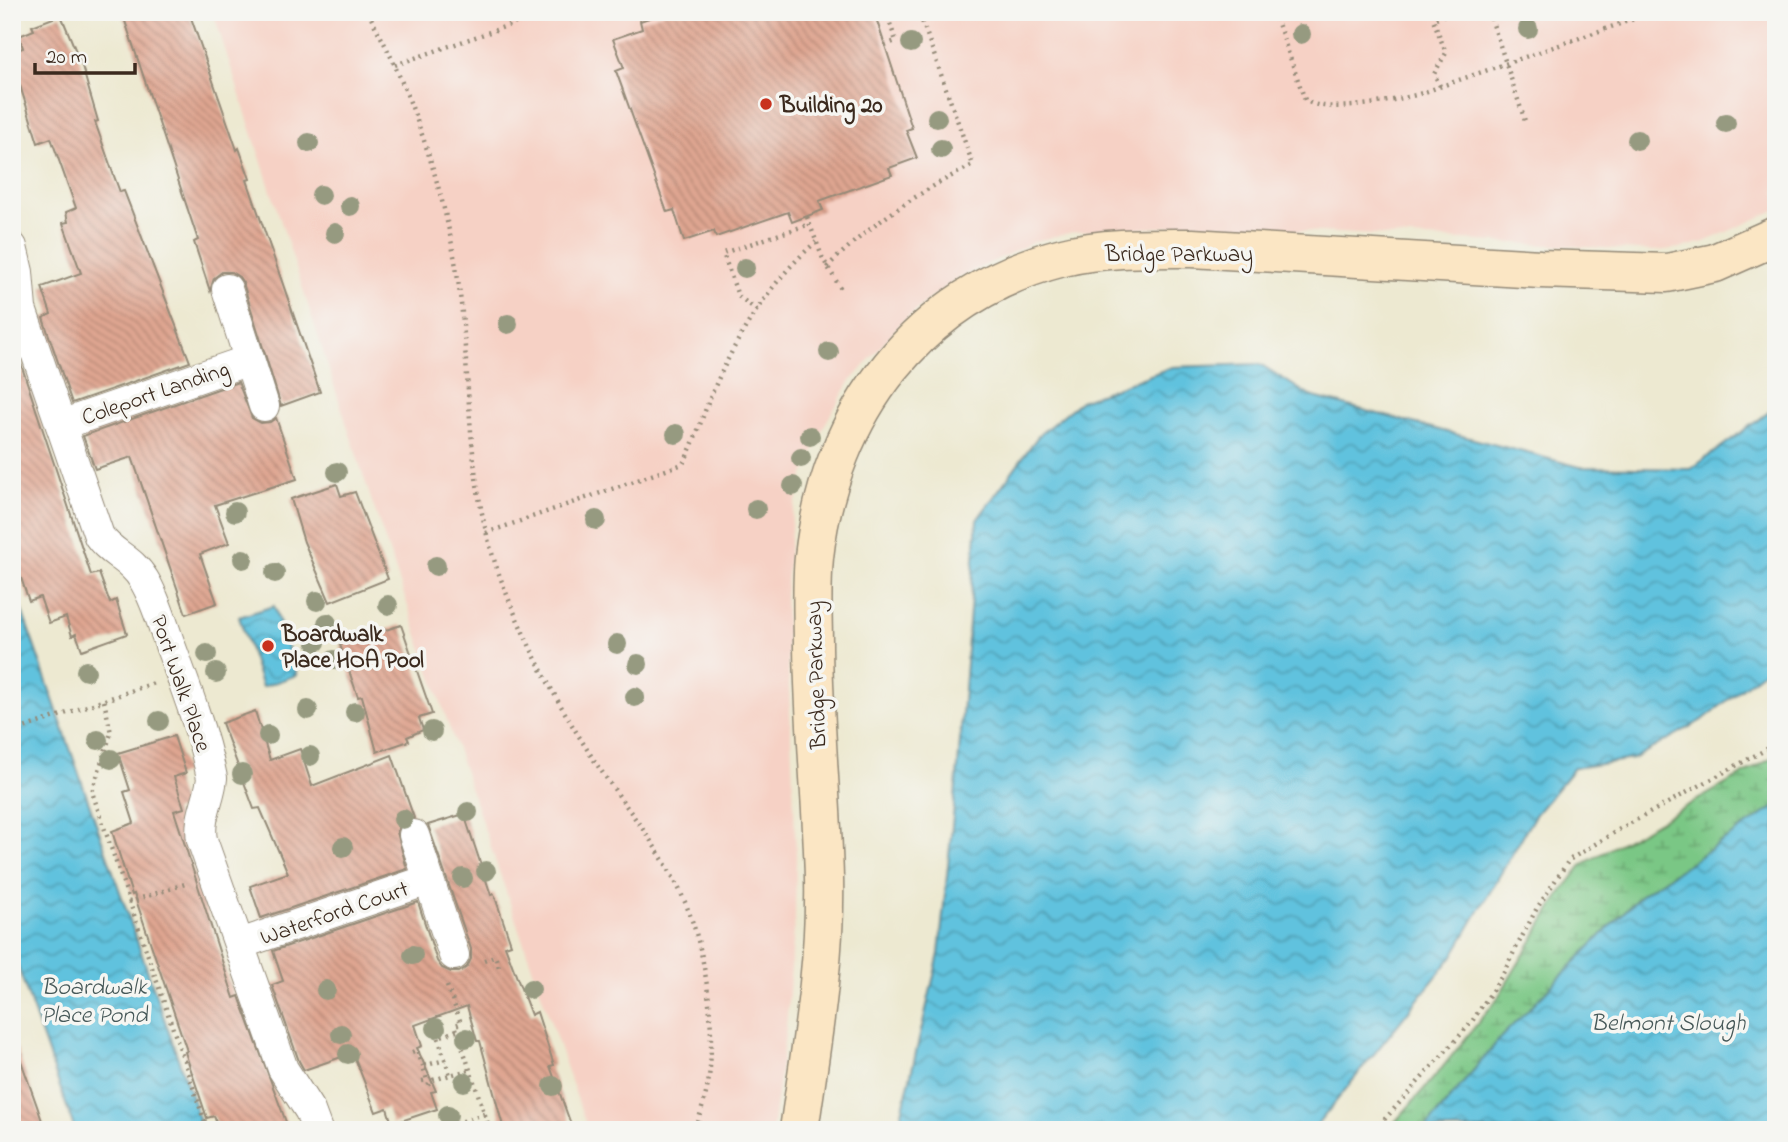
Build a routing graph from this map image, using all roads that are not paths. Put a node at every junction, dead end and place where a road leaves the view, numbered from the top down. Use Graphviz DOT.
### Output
graph roads {
  1 [pos="1776,236"];
  2 [pos="12,247"];
  3 [pos="227,289"];
  4 [pos="249,360"];
  5 [pos="264,406"];
  6 [pos="61,425"];
  7 [pos="414,835"];
  8 [pos="428,880"];
  9 [pos="240,944"];
  10 [pos="454,955"];
  11 [pos="317,1130"];
  12 [pos="799,1130"];
  1 -- 12 [label="street, Bridge Parkway"];
  2 -- 6 [label="street, Port Walk Place"];
  3 -- 4 [label="street, Coleport Landing"];
  4 -- 5 [label="street, Coleport Landing"];
  4 -- 6 [label="street, Coleport Landing"];
  6 -- 9 [label="street, Port Walk Place"];
  7 -- 8 [label="street, Waterford Court"];
  8 -- 9 [label="street, Waterford Court"];
  8 -- 10 [label="street, Waterford Court"];
  9 -- 11 [label="street, Port Walk Place"];
}
